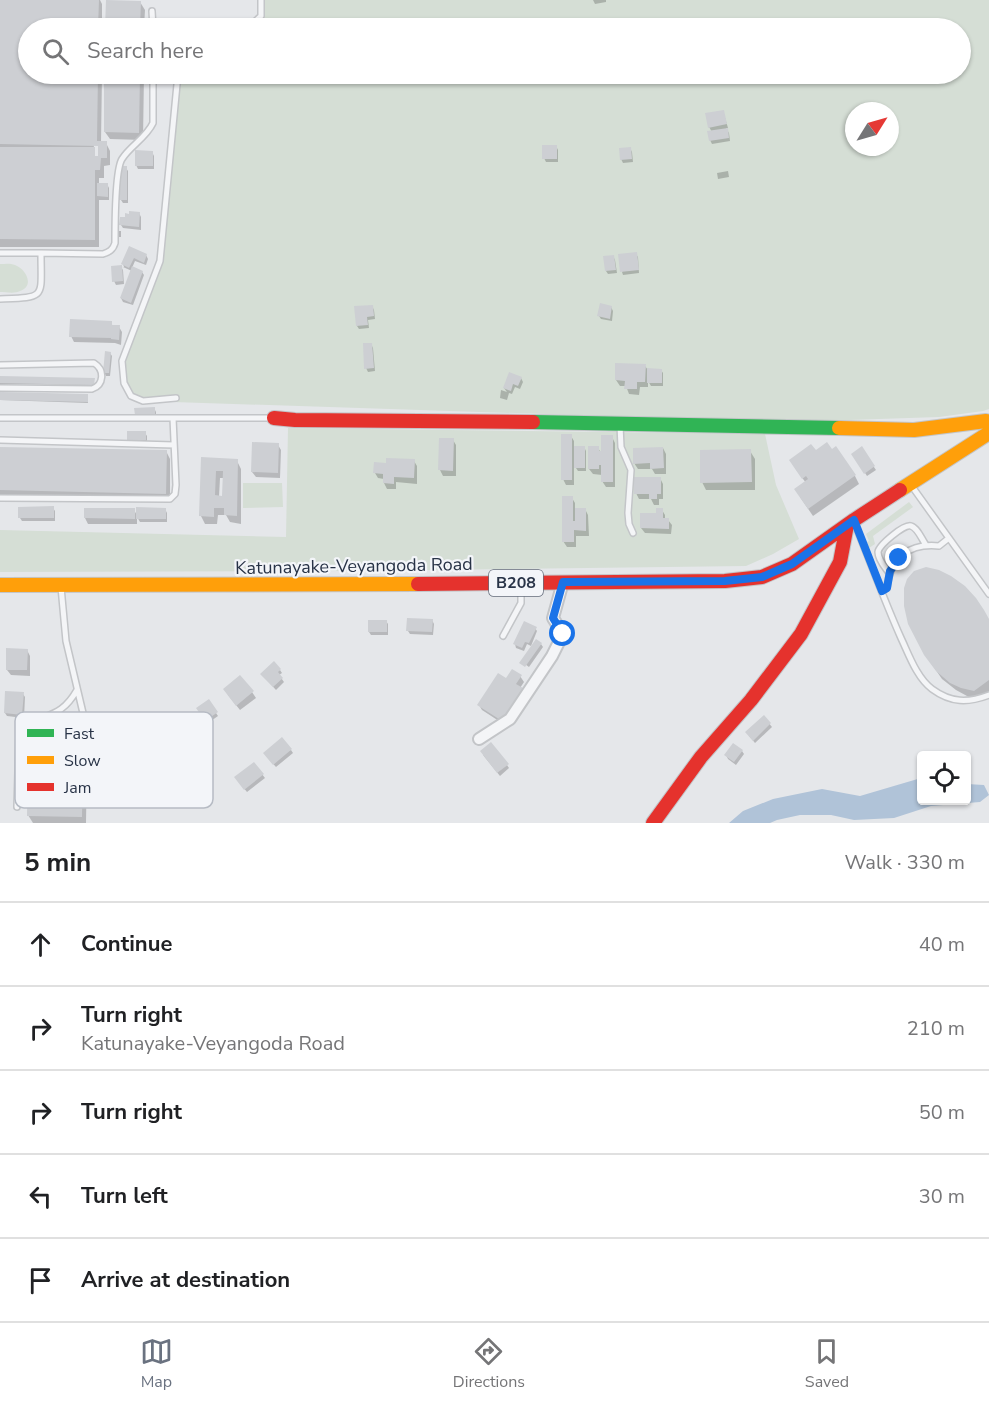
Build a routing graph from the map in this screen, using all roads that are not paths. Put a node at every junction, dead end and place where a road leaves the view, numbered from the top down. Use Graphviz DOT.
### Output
graph roads {
  1 [pos="261,0"];
  2 [pos="152,12"];
  3 [pos="152,18"];
  4 [pos="259,18"];
  5 [pos="153,84"];
  6 [pos="177,84"];
  7 [pos="0,253"];
  8 [pos="41,253"];
  9 [pos="0,299"];
  10 [pos="0,364"];
  11 [pos="0,388"];
  12 [pos="176,398"];
  13 [pos="0,418"];
  14 [pos="173,418"];
  15 [pos="274,418"];
  16 [pos="989,422"];
  17 [pos="620,424"];
  18 [pos="989,433"];
  19 [pos="0,440"];
  20 [pos="174,445"];
  21 [pos="910,484"];
  22 [pos="0,498"];
  23 [pos="851,523"];
  24 [pos="633,533"];
  25 [pos="949,538"];
  26 [pos="926,545"];
  27 [pos="890,573"];
  28 [pos="521,582"];
  29 [pos="563,582"];
  30 [pos="0,585"];
  31 [pos="61,585"];
  32 [pos="882,591"];
  33 [pos="989,594"];
  34 [pos="503,636"];
  35 [pos="77,690"];
  36 [pos="989,695"];
  37 [pos="56,712"];
  38 [pos="83,712"];
  39 [pos="478,739"];
  40 [pos="653,823"];
  1 -- 4 [label="lane"];
  2 -- 3 [label="lane"];
  5 -- 8 [label="lane"];
  6 -- 12 [label="lane"];
  7 -- 8 [label="lane"];
  8 -- 9 [label="lane"];
  10 -- 11 [label="lane"];
  13 -- 14 [label="lane"];
  14 -- 15 [label="lane"];
  14 -- 20 [label="lane"];
  15 -- 17 [label="street"];
  16 -- 17 [label="street"];
  17 -- 24 [label="lane"];
  18 -- 21 [label="street, Katunayake-Veyangoda Road / B208"];
  19 -- 20 [label="lane"];
  20 -- 22 [label="lane"];
  21 -- 23 [label="street, Katunayake-Veyangoda Road / B208"];
  21 -- 25 [label="lane"];
  23 -- 29 [label="street, Katunayake-Veyangoda Road / B208"];
  23 -- 32 [label="lane"];
  23 -- 40 [label="street"];
  25 -- 26 [label="lane"];
  25 -- 33 [label="lane"];
  26 -- 27 [label="lane"];
  26 -- 27 [label="lane"];
  27 -- 32 [label="lane"];
  28 -- 29 [label="street, Katunayake-Veyangoda Road / B208"];
  28 -- 31 [label="street, Katunayake-Veyangoda Road / B208"];
  28 -- 34 [label="lane"];
  29 -- 39 [label="street"];
  30 -- 31 [label="street, Katunayake-Veyangoda Road / B208"];
  31 -- 35 [label="lane"];
  32 -- 36 [label="lane"];
  35 -- 37 [label="lane"];
  35 -- 38 [label="lane"];
}
